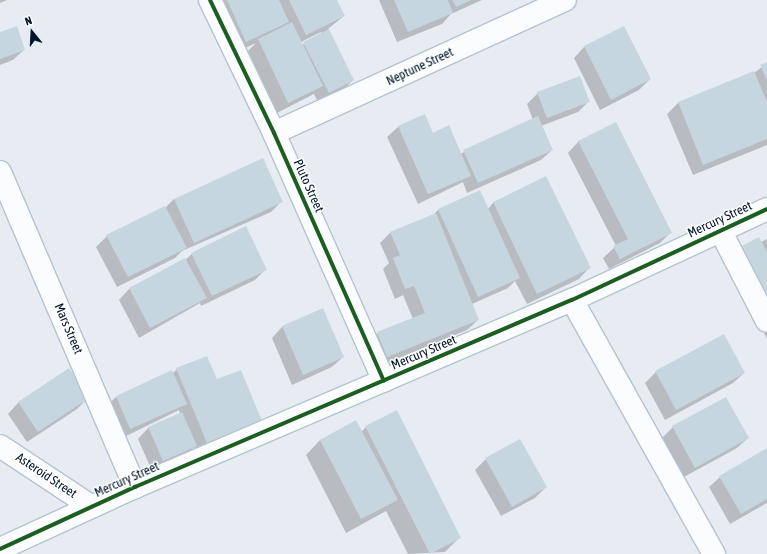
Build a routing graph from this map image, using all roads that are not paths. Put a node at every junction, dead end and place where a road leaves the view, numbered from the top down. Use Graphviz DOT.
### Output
graph roads {
  1 [pos="210,0"];
  2 [pos="565,0"];
  3 [pos="274,133"];
  4 [pos="0,172"];
  5 [pos="767,209"];
  6 [pos="720,230"];
  7 [pos="572,300"];
  8 [pos="767,321"];
  9 [pos="384,381"];
  10 [pos="0,446"];
  11 [pos="135,487"];
  12 [pos="92,507"];
  13 [pos="0,549"];
  14 [pos="714,554"];
  1 -- 3 [label="street, Pluto Street"];
  2 -- 3 [label="street, Neptune Street"];
  3 -- 9 [label="street, Pluto Street"];
  4 -- 11 [label="street, Mars Street"];
  5 -- 6 [label="street, Mercury Street"];
  6 -- 7 [label="street, Mercury Street"];
  6 -- 8 [label="street"];
  7 -- 9 [label="street, Mercury Street"];
  7 -- 14 [label="street"];
  9 -- 11 [label="street, Mercury Street"];
  10 -- 12 [label="street, Asteroid Street"];
  11 -- 12 [label="street, Mercury Street"];
  12 -- 13 [label="street, Mercury Street"];
}
